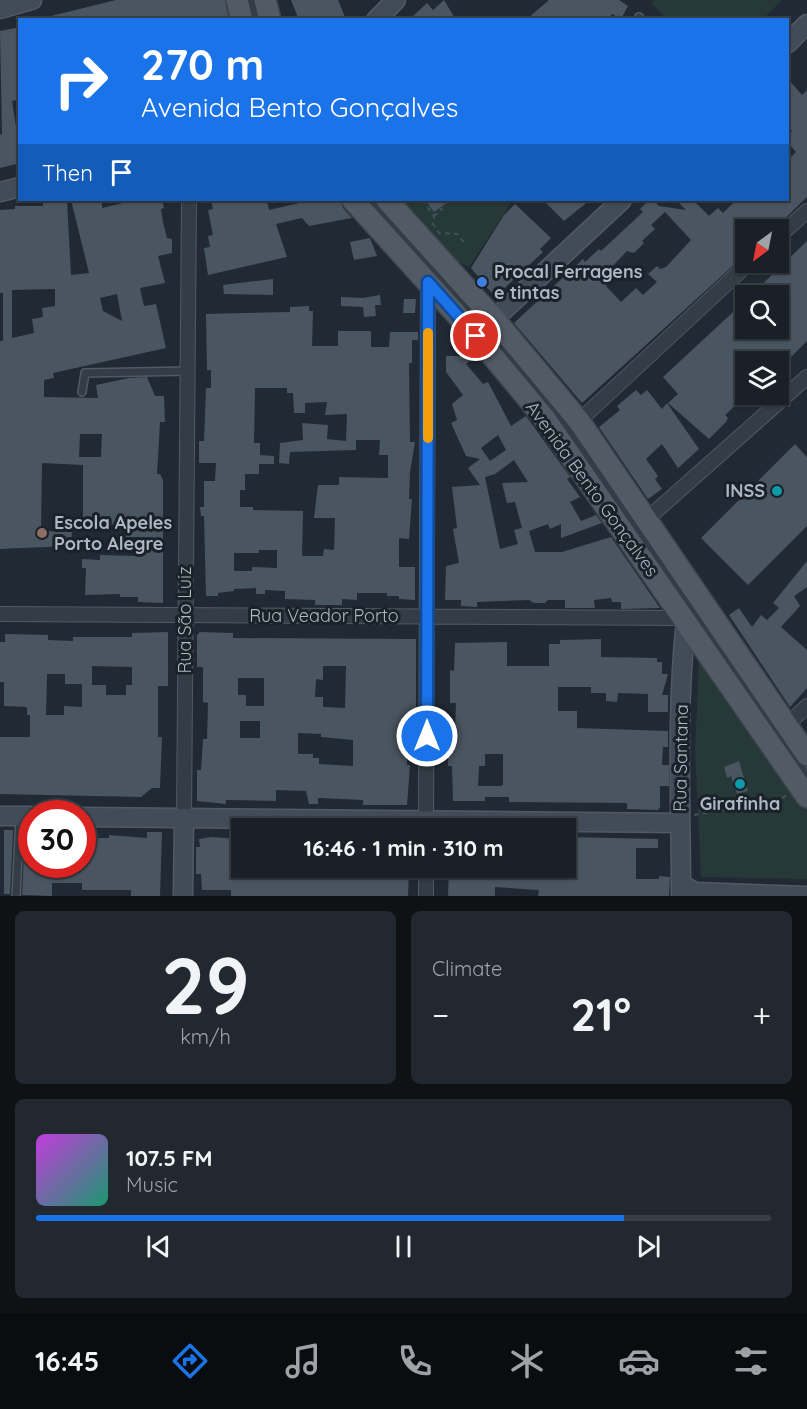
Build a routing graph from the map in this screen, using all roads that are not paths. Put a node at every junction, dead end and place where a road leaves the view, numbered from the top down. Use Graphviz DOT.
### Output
graph roads {
  1 [pos="32,0"];
  2 [pos="237,0"];
  3 [pos="251,0"];
  4 [pos="265,0"];
  5 [pos="396,0"];
  6 [pos="0,9"];
  7 [pos="242,18"];
  8 [pos="256,18"];
  9 [pos="270,18"];
  10 [pos="378,18"];
  11 [pos="807,24"];
  12 [pos="789,42"];
  13 [pos="18,188"];
  14 [pos="0,192"];
  15 [pos="189,201"];
  16 [pos="354,201"];
  17 [pos="371,201"];
  18 [pos="388,201"];
  19 [pos="621,201"];
  20 [pos="807,211"];
  21 [pos="789,227"];
  22 [pos="738,273"];
  23 [pos="428,282"];
  24 [pos="485,328"];
  25 [pos="188,371"];
  26 [pos="807,377"];
  27 [pos="82,392"];
  28 [pos="579,421"];
  29 [pos="646,520"];
  30 [pos="626,533"];
  31 [pos="669,576"];
  32 [pos="0,614"];
  33 [pos="186,615"];
  34 [pos="427,617"];
  35 [pos="685,620"];
  36 [pos="807,706"];
  37 [pos="787,725"];
  38 [pos="807,755"];
  39 [pos="805,787"];
  40 [pos="0,816"];
  41 [pos="18,816"];
  42 [pos="96,817"];
  43 [pos="184,818"];
  44 [pos="426,818"];
  45 [pos="231,819"];
  46 [pos="680,820"];
  47 [pos="576,822"];
  48 [pos="18,878"];
  49 [pos="426,878"];
  50 [pos="687,892"];
  51 [pos="16,896"];
  52 [pos="183,896"];
  53 [pos="426,896"];
  54 [pos="807,896"];
  1 -- 6 [label="street"];
  2 -- 7 [label="main road"];
  3 -- 8 [label="lane"];
  4 -- 9 [label="main road"];
  5 -- 10 [label="street"];
  11 -- 12 [label="street"];
  13 -- 14 [label="street"];
  15 -- 25 [label="street, Rua São Luiz"];
  16 -- 23 [label="main road, Avenida Bento Gonçalves"];
  17 -- 24 [label="lane"];
  18 -- 24 [label="main road, Avenida Bento Gonçalves"];
  19 -- 24 [label="street"];
  20 -- 21 [label="street"];
  22 -- 28 [label="street"];
  23 -- 24 [label="main road, Avenida Bento Gonçalves"];
  23 -- 34 [label="street"];
  24 -- 28 [label="main road, Avenida Bento Gonçalves"];
  24 -- 30 [label="main road, Avenida Bento Gonçalves"];
  24 -- 31 [label="lane"];
  25 -- 27 [label="lane"];
  25 -- 33 [label="street, Rua São Luiz"];
  26 -- 29 [label="street"];
  28 -- 29 [label="main road, Avenida Bento Gonçalves"];
  29 -- 31 [label="lane"];
  29 -- 37 [label="main road, Avenida Bento Gonçalves"];
  30 -- 31 [label="lane"];
  30 -- 35 [label="main road, Avenida Bento Gonçalves"];
  31 -- 39 [label="lane"];
  32 -- 33 [label="street, Rua Veador Porto"];
  33 -- 34 [label="street, Rua Veador Porto"];
  33 -- 43 [label="street, Rua São Luiz"];
  34 -- 35 [label="street, Rua Veador Porto"];
  34 -- 44 [label="street"];
  35 -- 39 [label="main road, Avenida Bento Gonçalves"];
  35 -- 46 [label="street, Rua Santana"];
  36 -- 37 [label="street"];
  37 -- 38 [label="main road, Avenida Bento Gonçalves"];
  40 -- 41 [label="street"];
  42 -- 43 [label="street"];
  43 -- 45 [label="street"];
  43 -- 52 [label="street, Rua São Luiz"];
  46 -- 47 [label="street"];
  46 -- 50 [label="street, Rua Santana"];
  48 -- 51 [label="lane"];
  49 -- 53 [label="street"];
  50 -- 54 [label="street"];
}
